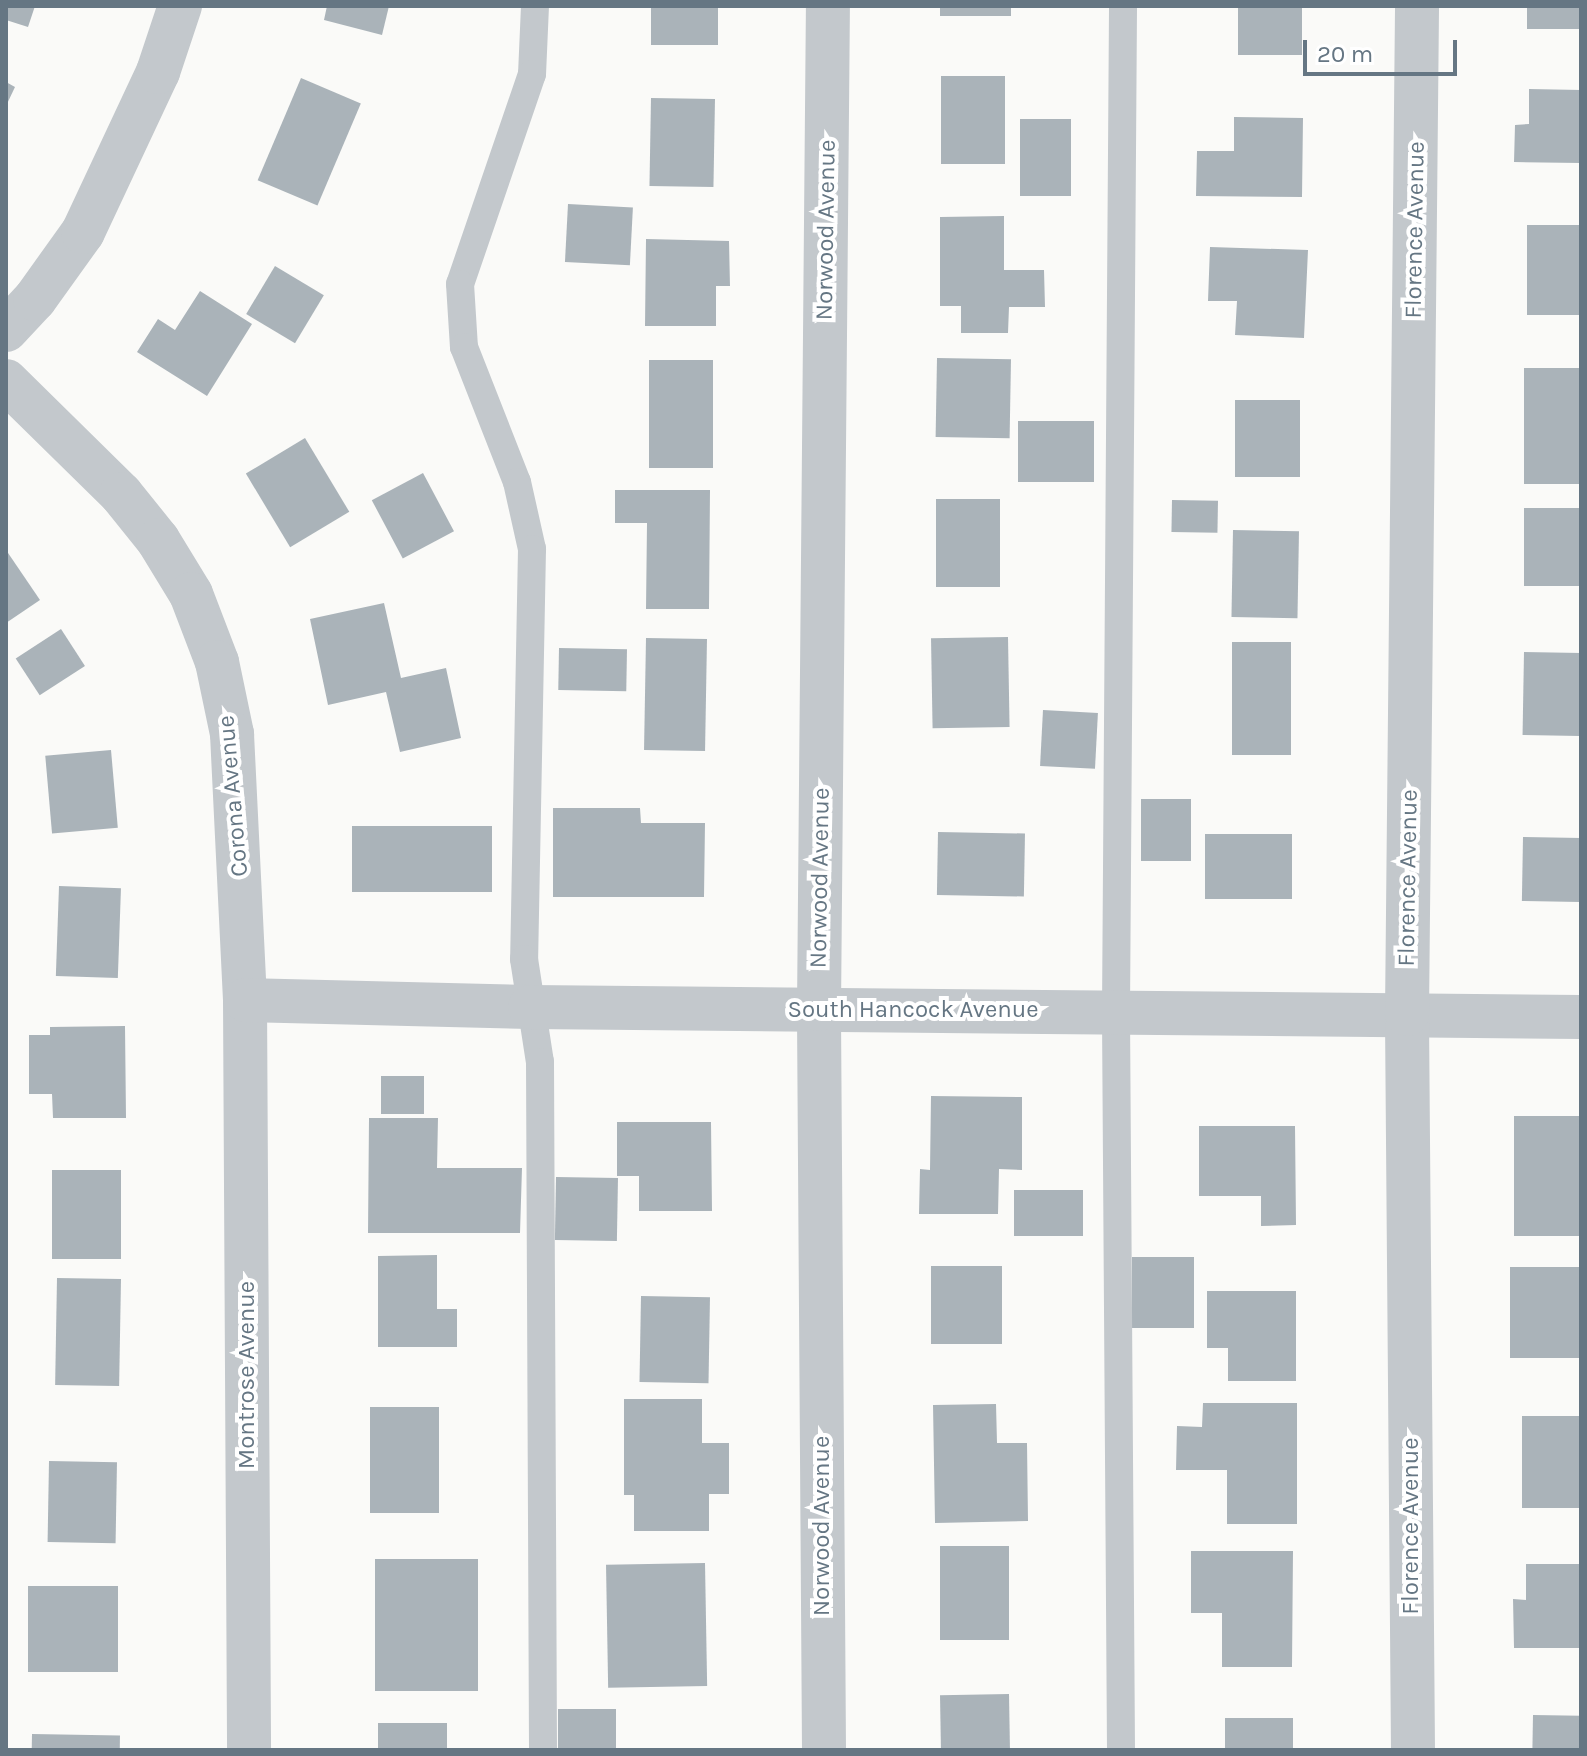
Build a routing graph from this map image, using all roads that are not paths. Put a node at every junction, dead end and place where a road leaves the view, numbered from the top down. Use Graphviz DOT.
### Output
graph roads {
  1 [pos="180,6"];
  2 [pos="535,6"];
  3 [pos="828,6"];
  4 [pos="1123,6"];
  5 [pos="1417,6"];
  6 [pos="6,330"];
  7 [pos="6,381"];
  8 [pos="245,1000"];
  9 [pos="530,1007"];
  10 [pos="819,1009"];
  11 [pos="1116,1011"];
  12 [pos="1407,1014"];
  13 [pos="1581,1017"];
  14 [pos="249,1750"];
  15 [pos="543,1750"];
  16 [pos="824,1750"];
  17 [pos="1121,1750"];
  18 [pos="1413,1750"];
  1 -- 6 [label="street"];
  2 -- 9 [label="lane"];
  3 -- 10 [label="street, Norwood Avenue"];
  4 -- 11 [label="lane"];
  5 -- 12 [label="street, Florence Avenue"];
  7 -- 8 [label="street, Corona Avenue"];
  8 -- 9 [label="street, South Hancock Avenue"];
  8 -- 14 [label="street, Montrose Avenue"];
  9 -- 10 [label="street, South Hancock Avenue"];
  9 -- 15 [label="lane"];
  10 -- 11 [label="street, South Hancock Avenue"];
  10 -- 16 [label="street, Norwood Avenue"];
  11 -- 12 [label="street, South Hancock Avenue"];
  11 -- 17 [label="lane"];
  12 -- 13 [label="street, South Hancock Avenue"];
  12 -- 18 [label="street, Florence Avenue"];
}
